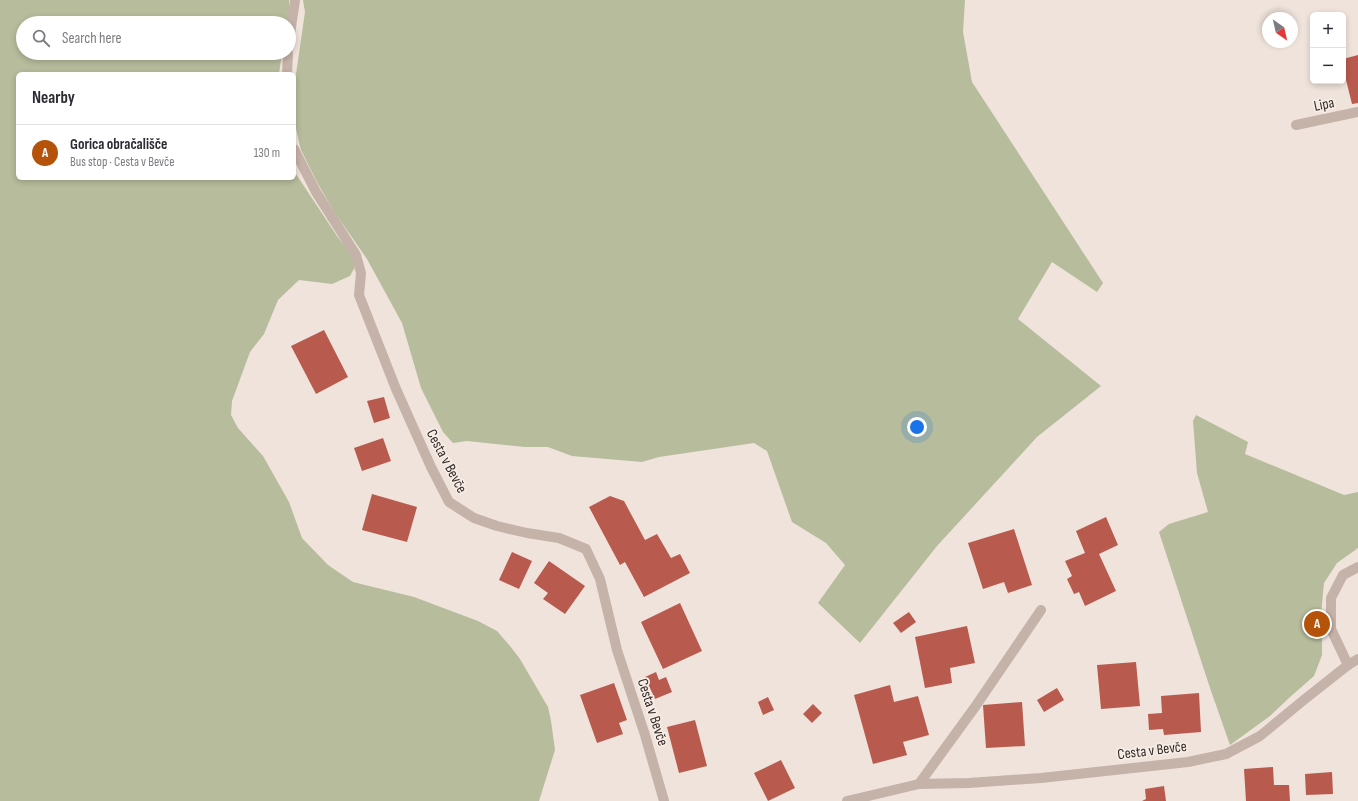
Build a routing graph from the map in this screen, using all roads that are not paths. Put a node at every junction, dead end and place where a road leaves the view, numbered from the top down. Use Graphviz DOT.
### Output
graph roads {
  1 [pos="295,0"];
  2 [pos="293,16"];
  3 [pos="288,60"];
  4 [pos="287,72"];
  5 [pos="1358,112"];
  6 [pos="1296,125"];
  7 [pos="296,153"];
  8 [pos="1358,567"];
  9 [pos="1040,610"];
  10 [pos="1358,659"];
  11 [pos="1348,665"];
  12 [pos="919,784"];
  13 [pos="664,801"];
  14 [pos="847,801"];
  1 -- 2 [label="street"];
  3 -- 4 [label="street"];
  5 -- 6 [label="street, Lipa"];
  7 -- 13 [label="street, Cesta v Bevče"];
  8 -- 11 [label="street"];
  9 -- 12 [label="street"];
  10 -- 11 [label="street, Cesta v Bevče"];
  11 -- 12 [label="street, Cesta v Bevče"];
  12 -- 14 [label="street, Cesta v Bevče"];
}
